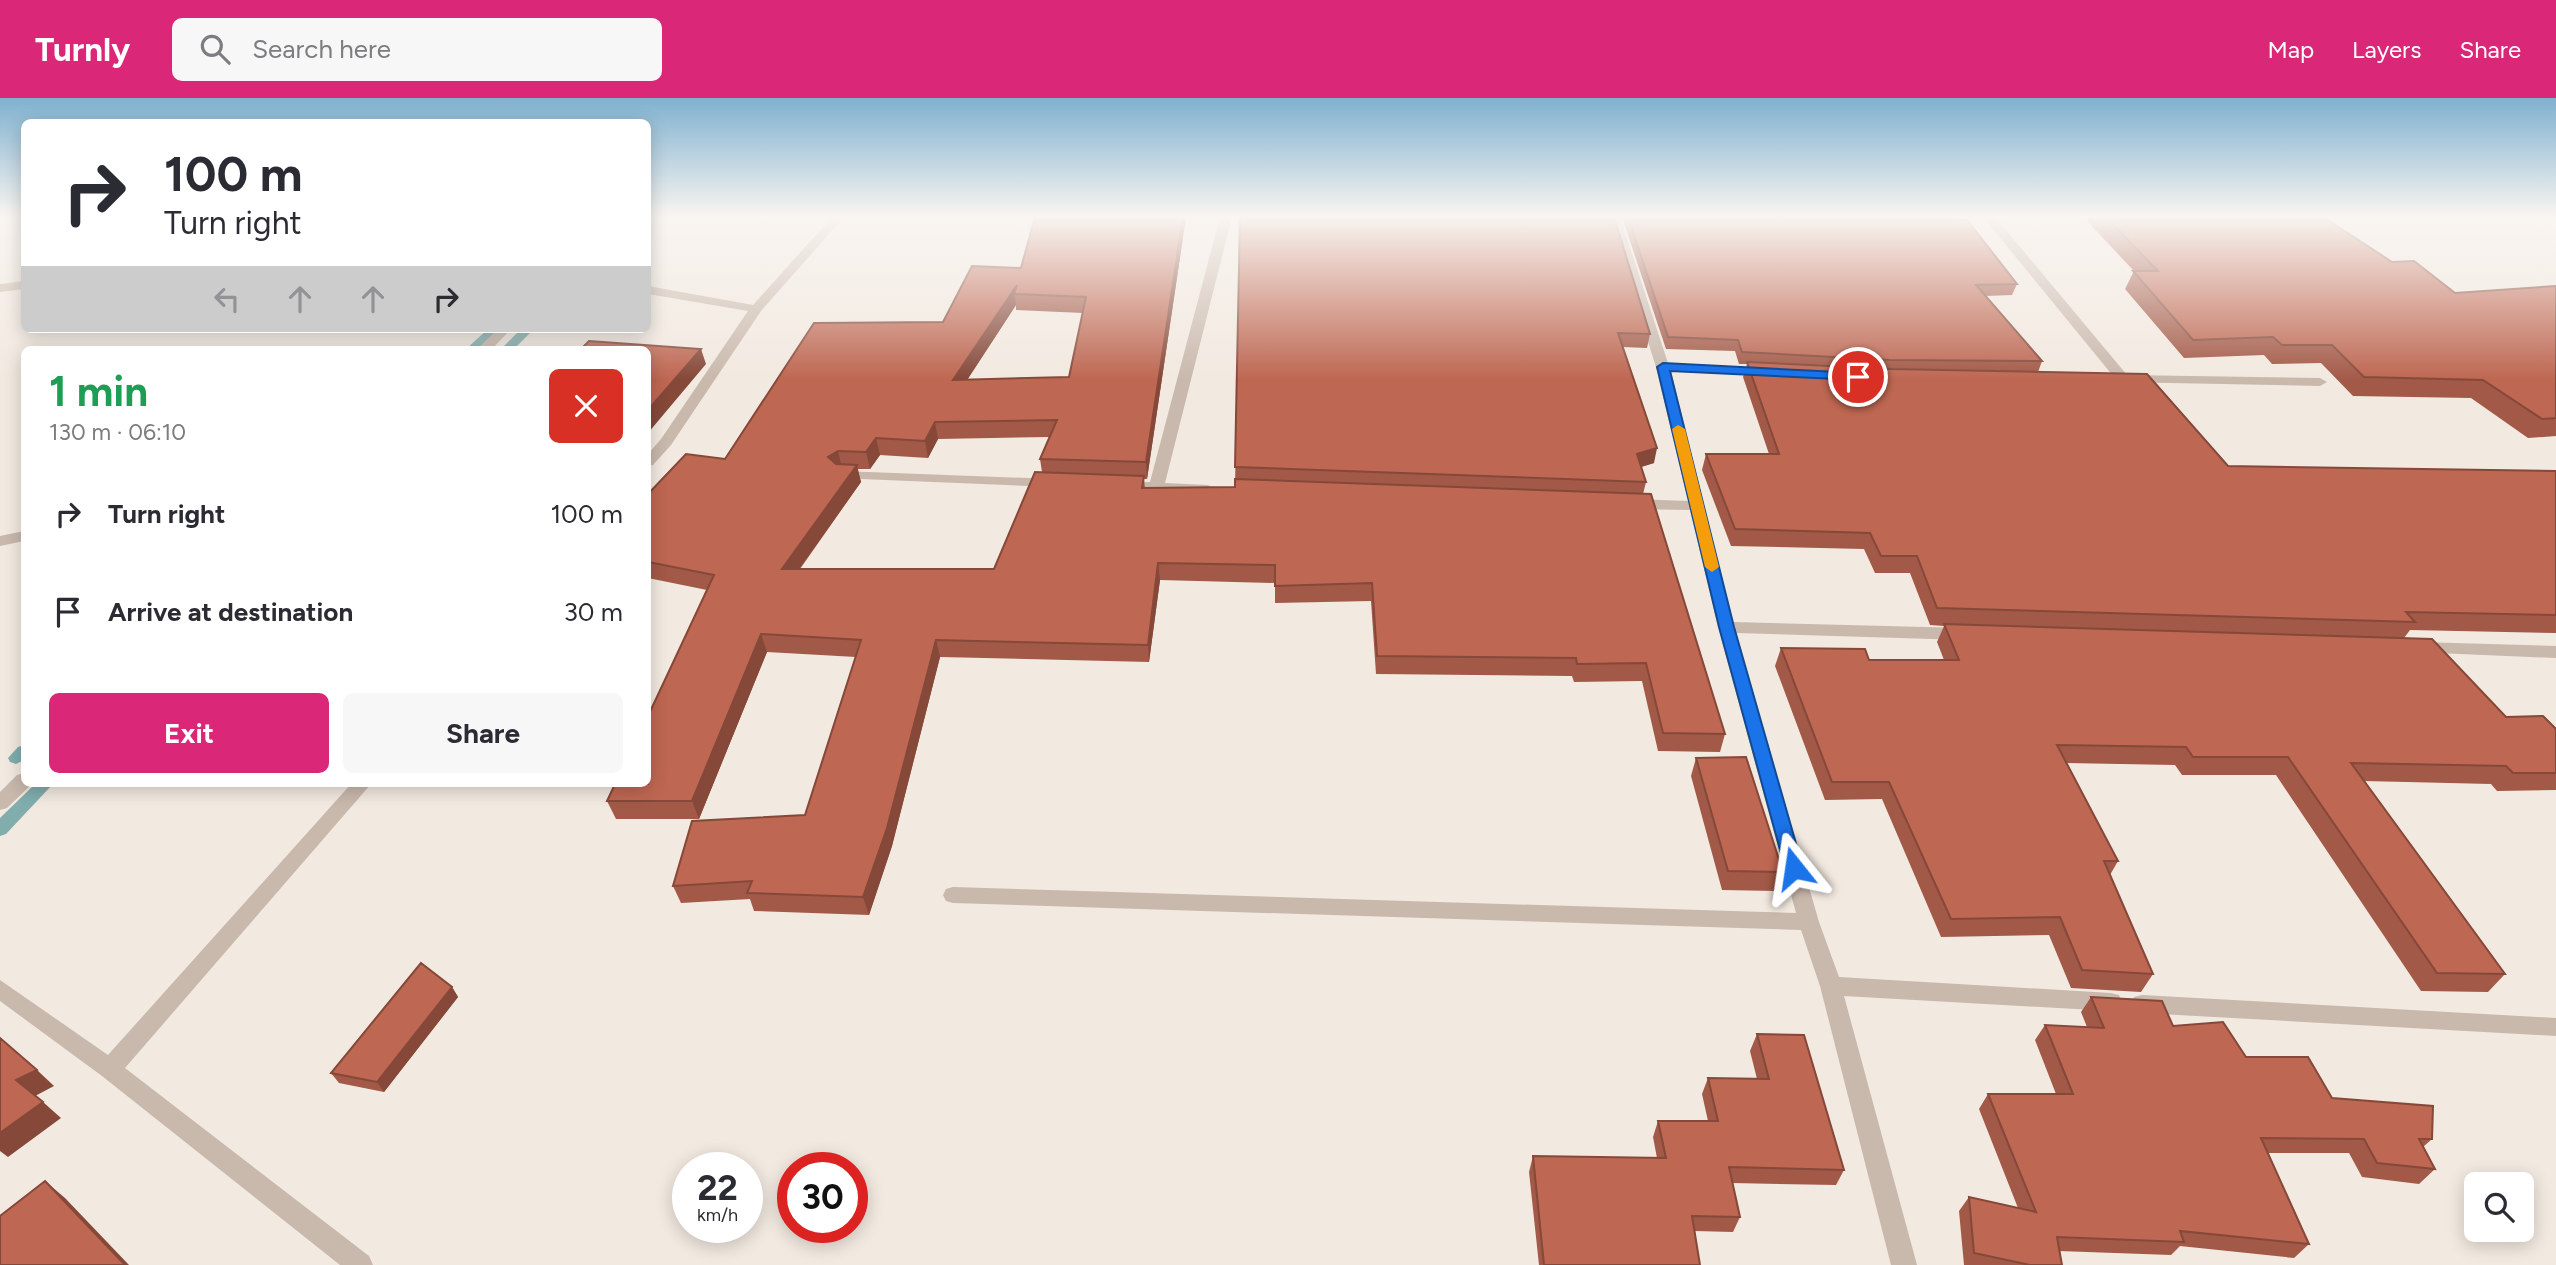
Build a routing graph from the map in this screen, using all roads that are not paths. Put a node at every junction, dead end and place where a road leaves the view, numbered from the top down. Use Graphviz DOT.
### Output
graph roads {
  1 [pos="789,271"];
  2 [pos="1212,271"];
  3 [pos="1632,271"];
  4 [pos="2032,271"];
  5 [pos="21,285"];
  6 [pos="0,288"];
  7 [pos="651,291"];
  8 [pos="756,309"];
  9 [pos="501,333"];
  10 [pos="487,346"];
  11 [pos="1663,367"];
  12 [pos="1788,373"];
  13 [pos="2320,382"];
  14 [pos="651,460"];
  15 [pos="842,475"];
  16 [pos="1074,484"];
  17 [pos="1101,485"];
  18 [pos="1156,487"];
  19 [pos="1225,489"];
  20 [pos="1614,503"];
  21 [pos="1698,506"];
  22 [pos="21,537"];
  23 [pos="0,541"];
  24 [pos="1726,627"];
  25 [pos="1976,635"];
  26 [pos="2405,648"];
  27 [pos="2556,652"];
  28 [pos="21,783"];
  29 [pos="359,787"];
  30 [pos="0,803"];
  31 [pos="953,895"];
  32 [pos="1809,922"];
  33 [pos="1831,986"];
  34 [pos="0,989"];
  35 [pos="2556,1027"];
  36 [pos="110,1069"];
  37 [pos="360,1265"];
  38 [pos="1905,1265"];
  1 -- 8 [label="street"];
  2 -- 18 [label="street"];
  3 -- 11 [label="street"];
  4 -- 13 [label="street"];
  5 -- 6 [label="street"];
  7 -- 8 [label="street"];
  8 -- 14 [label="street"];
  9 -- 10 [label="street"];
  11 -- 12 [label="street"];
  11 -- 21 [label="street"];
  15 -- 16 [label="street"];
  17 -- 18 [label="street"];
  18 -- 19 [label="street"];
  20 -- 21 [label="street"];
  21 -- 24 [label="street"];
  22 -- 23 [label="street"];
  24 -- 25 [label="street"];
  24 -- 32 [label="street"];
  26 -- 27 [label="street"];
  28 -- 30 [label="street"];
  29 -- 36 [label="street"];
  31 -- 32 [label="street"];
  32 -- 33 [label="street"];
  33 -- 35 [label="street"];
  33 -- 38 [label="street"];
  34 -- 36 [label="street"];
  36 -- 37 [label="street"];
}
